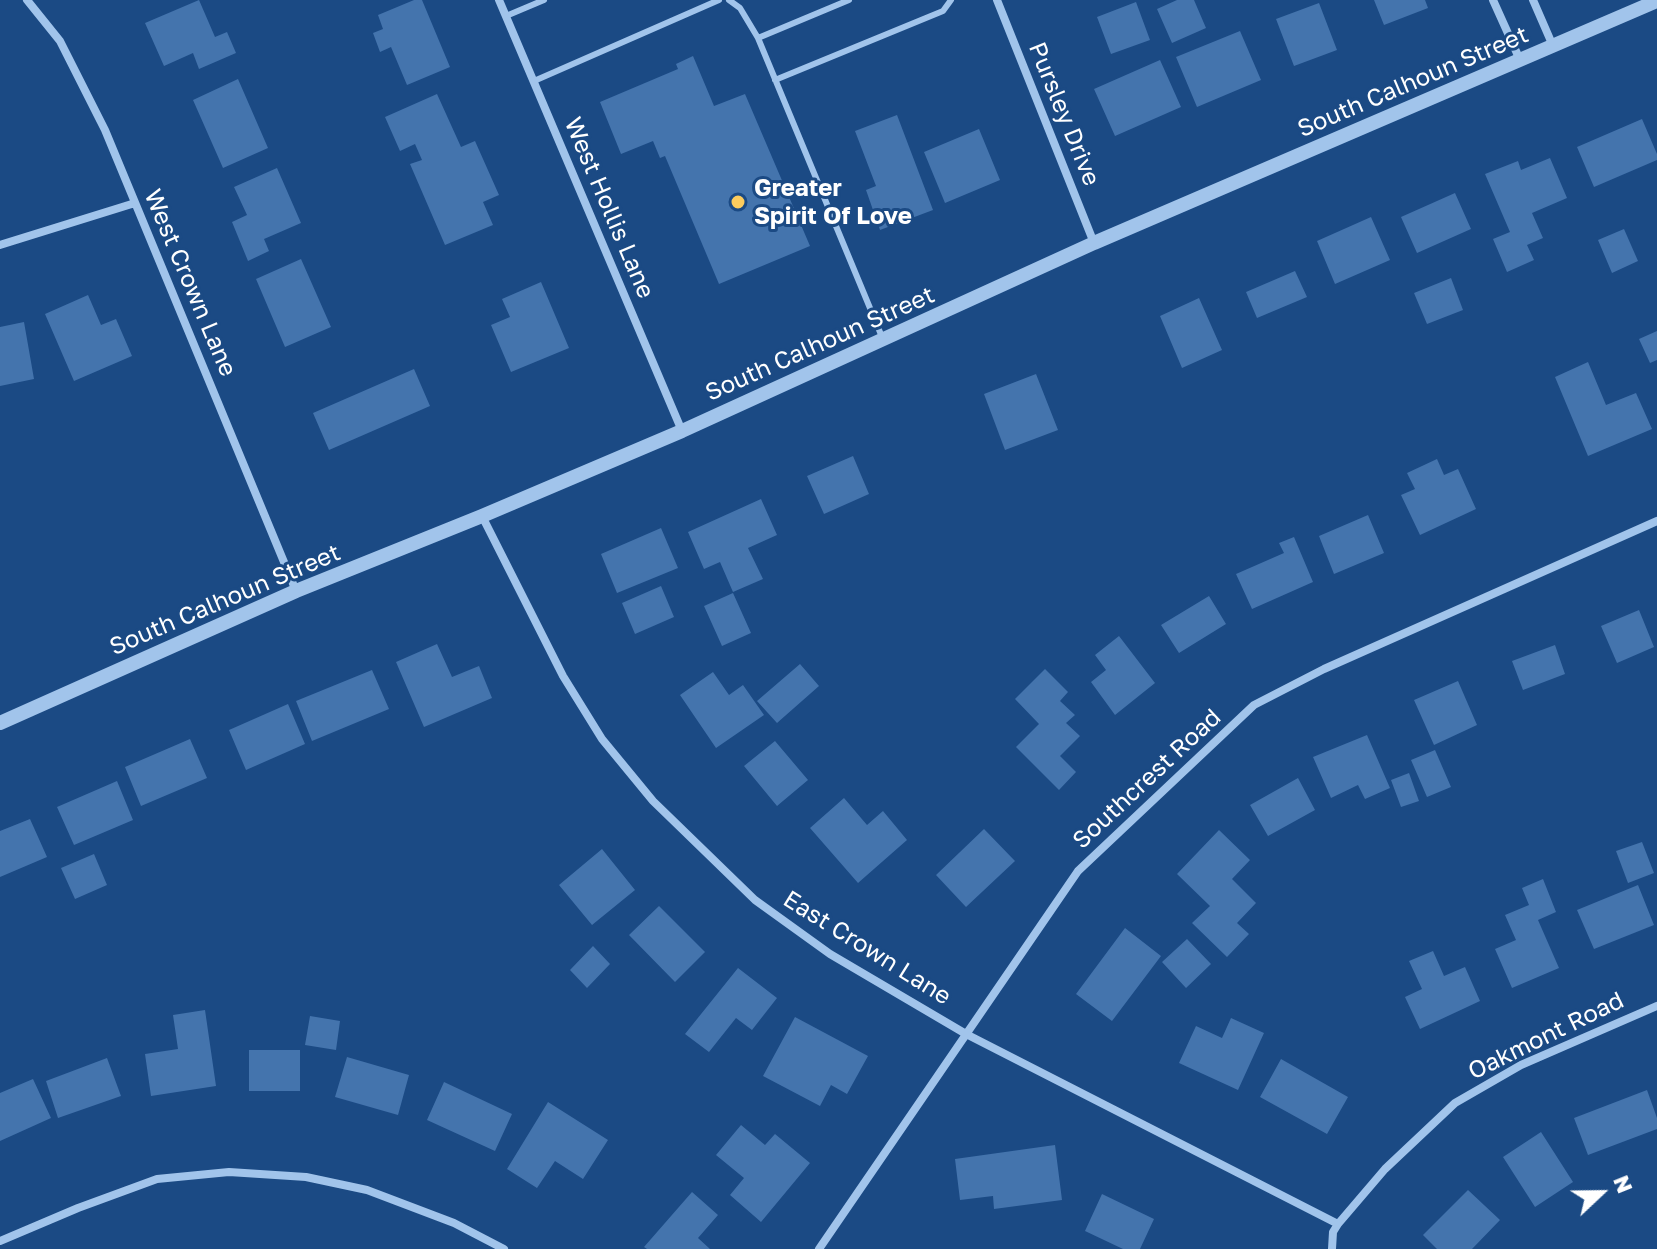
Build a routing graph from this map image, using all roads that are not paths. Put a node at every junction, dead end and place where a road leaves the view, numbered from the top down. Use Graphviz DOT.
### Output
graph roads {
  1 [pos="27,0"];
  2 [pos="499,0"];
  3 [pos="544,0"];
  4 [pos="719,0"];
  5 [pos="729,0"];
  6 [pos="849,0"];
  7 [pos="951,0"];
  8 [pos="997,0"];
  9 [pos="1493,0"];
  10 [pos="1533,0"];
  11 [pos="1657,1"];
  12 [pos="506,16"];
  13 [pos="758,38"];
  14 [pos="1553,46"];
  15 [pos="1520,60"];
  16 [pos="775,80"];
  17 [pos="534,81"];
  18 [pos="135,203"];
  19 [pos="1094,243"];
  20 [pos="0,245"];
  21 [pos="883,339"];
  22 [pos="682,431"];
  23 [pos="482,516"];
  24 [pos="1657,521"];
  25 [pos="296,591"];
  26 [pos="0,723"];
  27 [pos="1657,1006"];
  28 [pos="966,1034"];
  29 [pos="1338,1224"];
  30 [pos="0,1241"];
  31 [pos="504,1249"];
  32 [pos="819,1249"];
  33 [pos="1332,1249"];
  1 -- 18 [label="street, West Crown Lane"];
  2 -- 12 [label="street, West Hollis Lane"];
  3 -- 12 [label="lane"];
  4 -- 17 [label="lane"];
  5 -- 13 [label="lane"];
  6 -- 13 [label="lane"];
  7 -- 16 [label="lane"];
  8 -- 19 [label="street, Pursley Drive"];
  9 -- 15 [label="street"];
  10 -- 14 [label="street"];
  11 -- 14 [label="street, South Calhoun Street"];
  12 -- 17 [label="street, West Hollis Lane"];
  13 -- 16 [label="lane"];
  14 -- 15 [label="street, South Calhoun Street"];
  15 -- 19 [label="street, South Calhoun Street"];
  16 -- 21 [label="lane"];
  17 -- 22 [label="street, West Hollis Lane"];
  18 -- 20 [label="street"];
  18 -- 25 [label="street, West Crown Lane"];
  19 -- 21 [label="street, South Calhoun Street"];
  21 -- 22 [label="street, South Calhoun Street"];
  22 -- 23 [label="street, South Calhoun Street"];
  23 -- 25 [label="street, South Calhoun Street"];
  23 -- 28 [label="street, East Crown Lane"];
  24 -- 28 [label="street, Southcrest Road"];
  25 -- 26 [label="street, South Calhoun Street"];
  27 -- 29 [label="street, Oakmont Road"];
  28 -- 29 [label="street, East Crown Lane"];
  28 -- 32 [label="street, Southcrest Road"];
  29 -- 33 [label="street, Oakmont Road"];
  30 -- 31 [label="street"];
}
